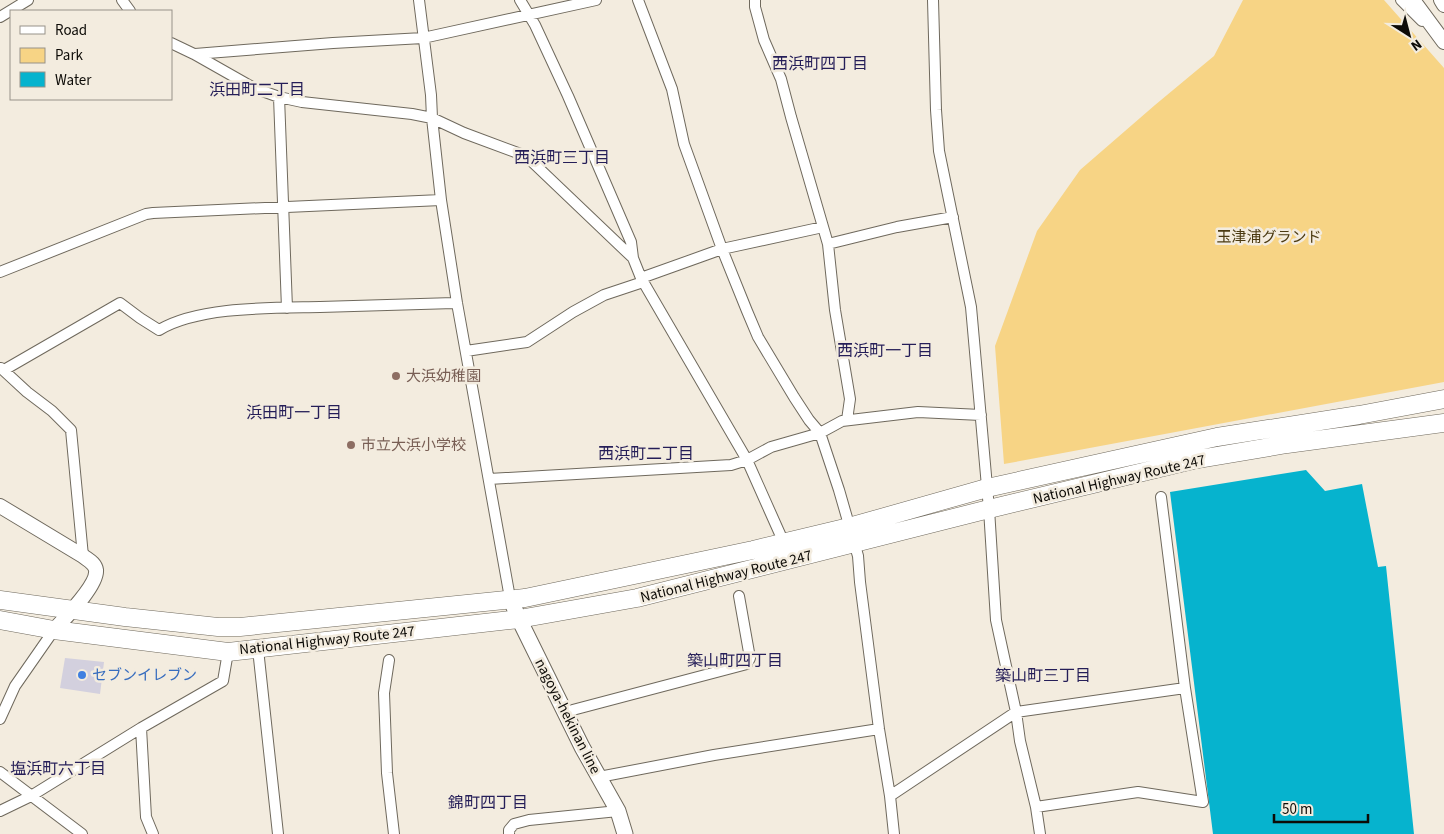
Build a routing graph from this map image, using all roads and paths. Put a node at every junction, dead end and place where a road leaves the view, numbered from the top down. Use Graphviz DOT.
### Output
graph roads {
  1 [pos="28,0"];
  2 [pos="419,0"];
  3 [pos="520,0"];
  4 [pos="596,0"];
  5 [pos="638,0"];
  6 [pos="755,0"];
  7 [pos="933,0"];
  8 [pos="1401,0"];
  9 [pos="1413,0"];
  10 [pos="1441,0"];
  11 [pos="1444,4"];
  12 [pos="12,10"];
  13 [pos="529,14"];
  14 [pos="423,38"];
  15 [pos="172,43"];
  16 [pos="1444,43"];
  17 [pos="194,54"];
  18 [pos="279,97"];
  19 [pos="432,118"];
  20 [pos="441,200"];
  21 [pos="284,207"];
  22 [pos="953,217"];
  23 [pos="823,227"];
  24 [pos="828,244"];
  25 [pos="722,249"];
  26 [pos="633,258"];
  27 [pos="0,272"];
  28 [pos="642,280"];
  29 [pos="457,303"];
  30 [pos="287,308"];
  31 [pos="466,351"];
  32 [pos="2,369"];
  33 [pos="1444,399"];
  34 [pos="981,415"];
  35 [pos="847,420"];
  36 [pos="1444,423"];
  37 [pos="820,433"];
  38 [pos="747,460"];
  39 [pos="489,479"];
  40 [pos="987,488"];
  41 [pos="1162,497"];
  42 [pos="0,506"];
  43 [pos="989,509"];
  44 [pos="849,527"];
  45 [pos="784,543"];
  46 [pos="854,544"];
  47 [pos="83,556"];
  48 [pos="739,596"];
  49 [pos="510,598"];
  50 [pos="0,600"];
  51 [pos="72,610"];
  52 [pos="0,620"];
  53 [pos="519,620"];
  54 [pos="54,630"];
  55 [pos="258,648"];
  56 [pos="228,652"];
  57 [pos="389,660"];
  58 [pos="1185,688"];
  59 [pos="565,712"];
  60 [pos="1016,712"];
  61 [pos="0,719"];
  62 [pos="141,728"];
  63 [pos="879,729"];
  64 [pos="0,772"];
  65 [pos="599,777"];
  66 [pos="31,796"];
  67 [pos="890,796"];
  68 [pos="1036,807"];
  69 [pos="618,810"];
  70 [pos="0,811"];
  71 [pos="82,834"];
  72 [pos="153,834"];
  73 [pos="278,834"];
  74 [pos="394,834"];
  75 [pos="509,834"];
  76 [pos="625,834"];
  77 [pos="894,834"];
  78 [pos="1040,834"];
  1 -- 12 [label="street"];
  2 -- 14 [label="street"];
  3 -- 13 [label="street"];
  4 -- 13 [label="street"];
  5 -- 25 [label="street"];
  6 -- 23 [label="street"];
  7 -- 22 [label="street"];
  8 -- 16 [label="street"];
  9 -- 16 [label="street"];
  10 -- 11 [label="street"];
  13 -- 14 [label="street"];
  13 -- 26 [label="street"];
  14 -- 17 [label="street"];
  14 -- 19 [label="street"];
  15 -- 17 [label="street"];
  17 -- 18 [label="street"];
  18 -- 19 [label="street"];
  18 -- 21 [label="street"];
  19 -- 20 [label="street"];
  19 -- 26 [label="street"];
  20 -- 21 [label="street"];
  20 -- 29 [label="street"];
  21 -- 27 [label="street"];
  21 -- 30 [label="street"];
  22 -- 24 [label="street"];
  22 -- 34 [label="street"];
  23 -- 24 [label="street"];
  23 -- 25 [label="street"];
  24 -- 35 [label="street"];
  25 -- 28 [label="street"];
  25 -- 37 [label="street"];
  26 -- 28 [label="street"];
  28 -- 31 [label="street"];
  28 -- 38 [label="street"];
  29 -- 30 [label="street"];
  29 -- 31 [label="street"];
  30 -- 32 [label="street"];
  31 -- 39 [label="street"];
  32 -- 47 [label="street"];
  33 -- 40 [label="highway, National Highway Route 247"];
  34 -- 35 [label="street"];
  34 -- 40 [label="street"];
  35 -- 37 [label="street"];
  36 -- 43 [label="highway, National Highway Route 247"];
  37 -- 38 [label="street"];
  37 -- 44 [label="street"];
  38 -- 39 [label="street"];
  38 -- 45 [label="street"];
  39 -- 49 [label="street"];
  40 -- 43 [label="street"];
  40 -- 44 [label="highway, National Highway Route 247"];
  41 -- 58 [label="street"];
  42 -- 47 [label="street"];
  43 -- 46 [label="highway, National Highway Route 247"];
  43 -- 60 [label="street"];
  44 -- 45 [label="highway, National Highway Route 247"];
  44 -- 46 [label="street"];
  45 -- 49 [label="highway, National Highway Route 247"];
  46 -- 53 [label="highway, National Highway Route 247"];
  46 -- 63 [label="street"];
  47 -- 51 [label="street"];
  48 -- 59 [label="street"];
  49 -- 51 [label="highway, National Highway Route 247"];
  49 -- 53 [label="main road, nagoya-hekinan line"];
  50 -- 51 [label="highway, National Highway Route 247"];
  51 -- 54 [label="street"];
  52 -- 54 [label="highway, National Highway Route 247"];
  53 -- 55 [label="highway, National Highway Route 247"];
  53 -- 59 [label="main road, nagoya-hekinan line"];
  54 -- 56 [label="highway, National Highway Route 247"];
  54 -- 61 [label="street"];
  55 -- 56 [label="highway, National Highway Route 247"];
  55 -- 73 [label="street"];
  56 -- 62 [label="street"];
  57 -- 74 [label="street"];
  58 -- 60 [label="street"];
  58 -- 68 [label="street"];
  59 -- 65 [label="main road, nagoya-hekinan line"];
  60 -- 67 [label="street"];
  60 -- 68 [label="street"];
  62 -- 66 [label="street"];
  62 -- 72 [label="street"];
  63 -- 65 [label="street"];
  63 -- 67 [label="street"];
  64 -- 66 [label="street"];
  65 -- 69 [label="main road, nagoya-hekinan line"];
  66 -- 70 [label="street"];
  66 -- 71 [label="street"];
  67 -- 77 [label="street"];
  68 -- 78 [label="street"];
  69 -- 75 [label="street"];
  69 -- 76 [label="main road, nagoya-hekinan line"];
}
